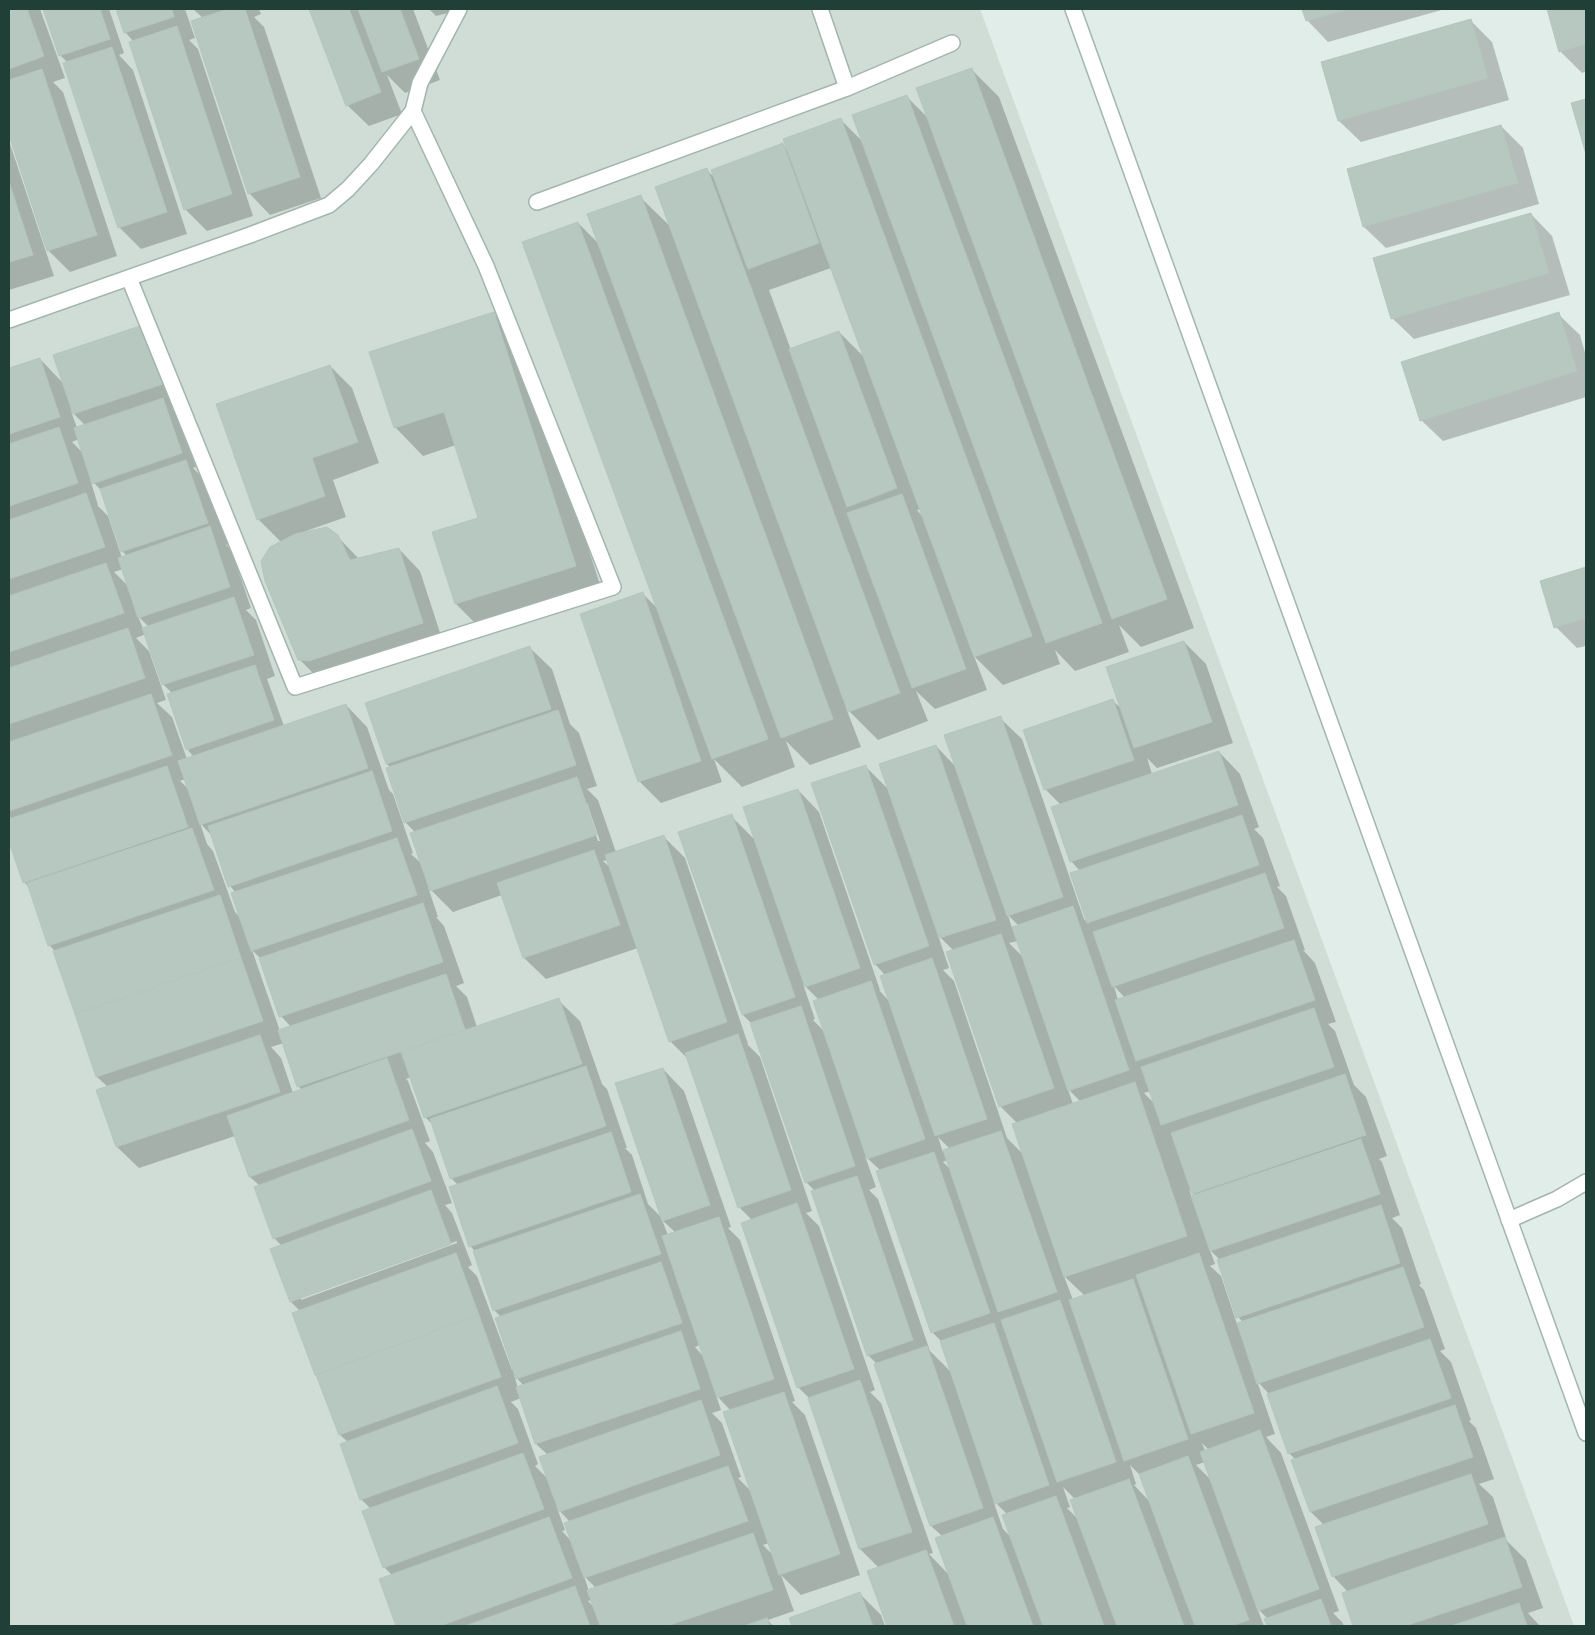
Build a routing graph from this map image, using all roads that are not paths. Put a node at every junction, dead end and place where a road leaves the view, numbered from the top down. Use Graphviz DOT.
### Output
graph roads {
  1 [pos="459,9"];
  2 [pos="820,9"];
  3 [pos="1072,9"];
  4 [pos="952,43"];
  5 [pos="847,88"];
  6 [pos="412,111"];
  7 [pos="536,202"];
  8 [pos="129,278"];
  9 [pos="9,320"];
  10 [pos="1586,1182"];
  11 [pos="1509,1220"];
  12 [pos="1586,1434"];
  1 -- 6 [label="street"];
  2 -- 5 [label="street"];
  3 -- 11 [label="street"];
  4 -- 5 [label="street"];
  5 -- 7 [label="street"];
  6 -- 8 [label="street"];
  6 -- 8 [label="street"];
  8 -- 9 [label="street"];
  10 -- 11 [label="street"];
  11 -- 12 [label="street"];
}
